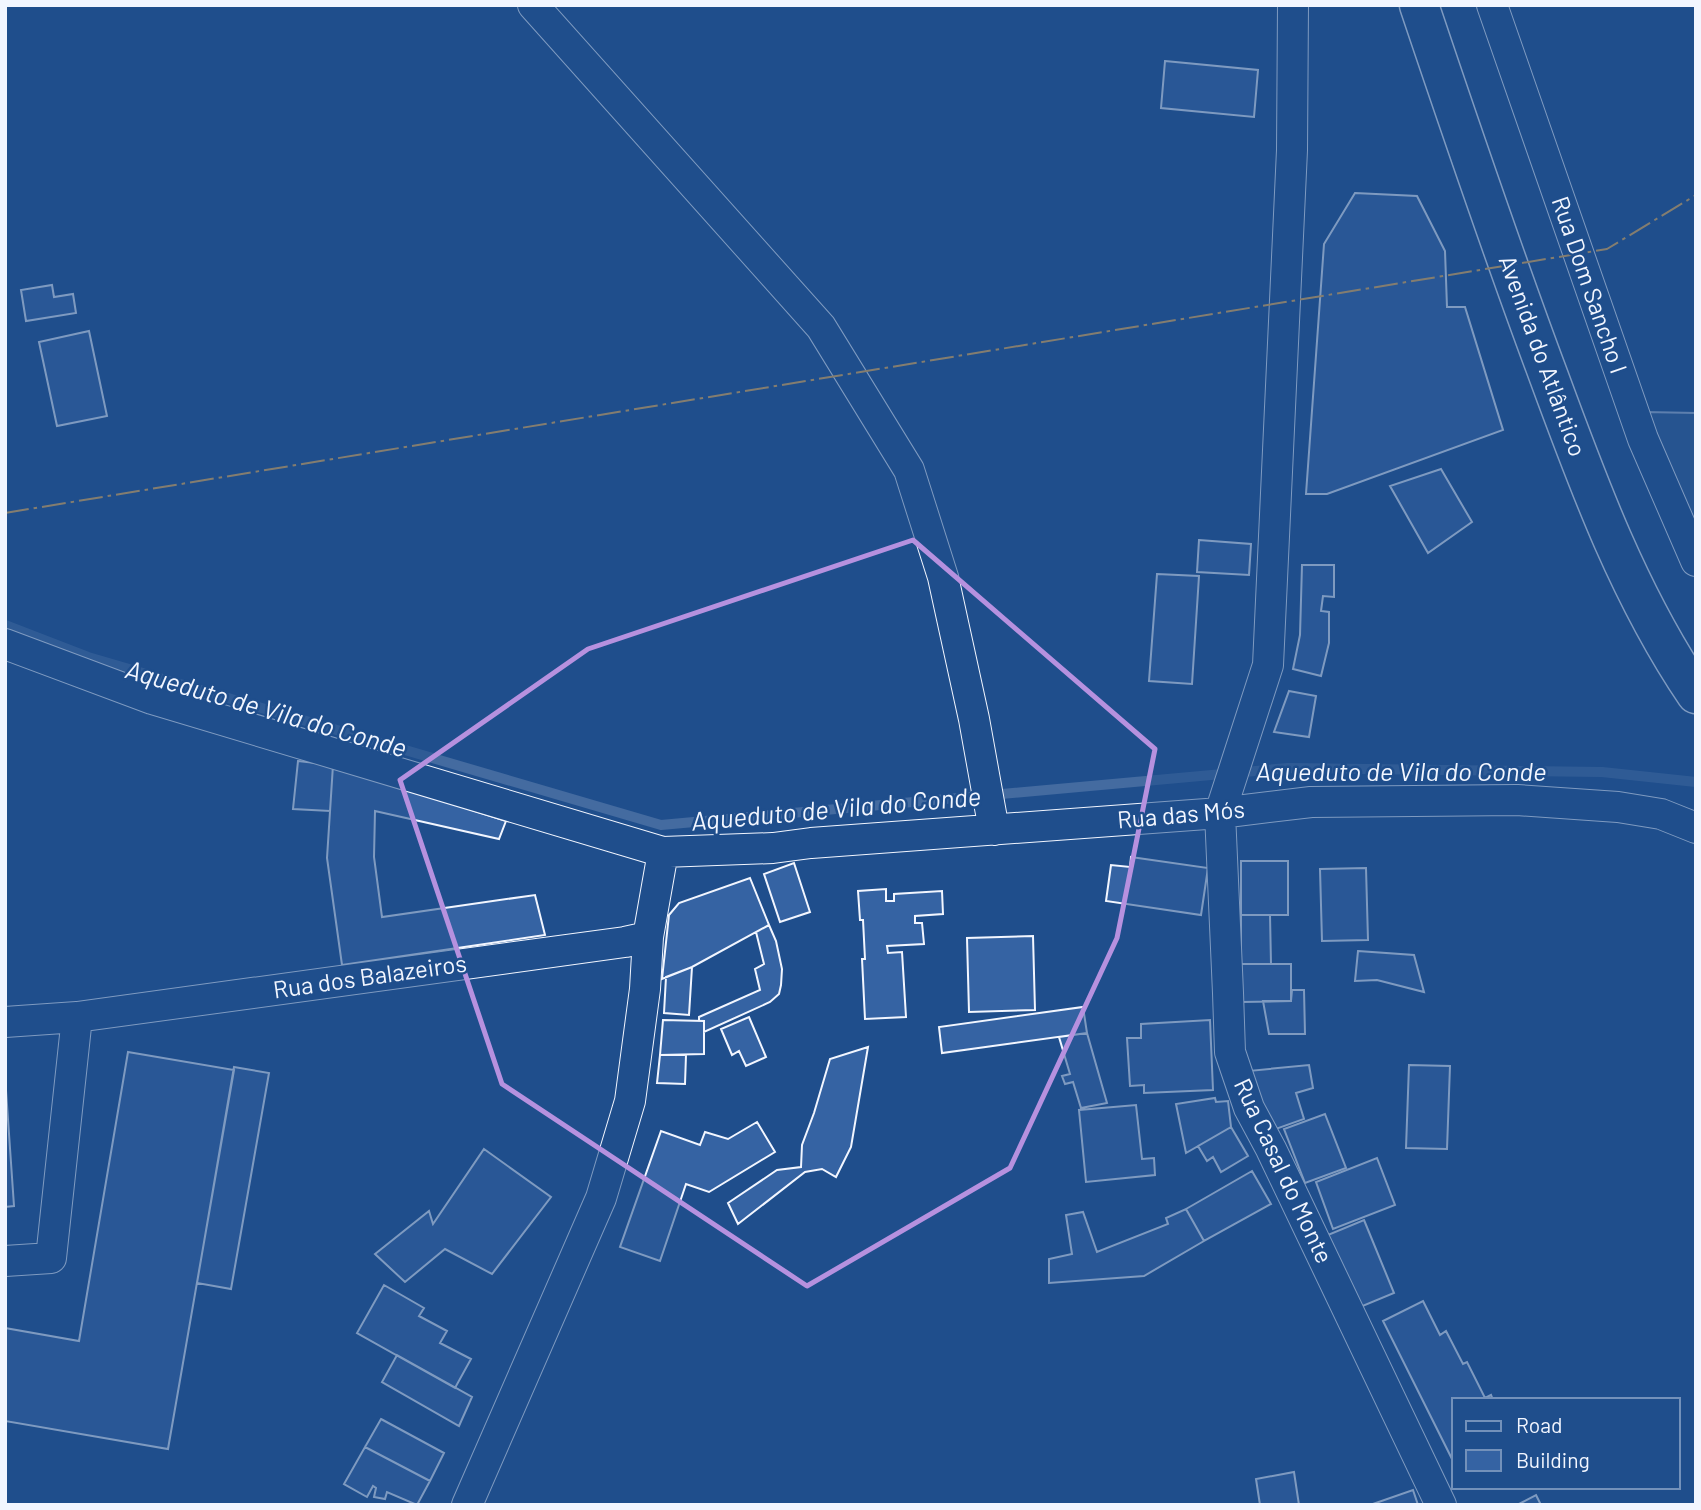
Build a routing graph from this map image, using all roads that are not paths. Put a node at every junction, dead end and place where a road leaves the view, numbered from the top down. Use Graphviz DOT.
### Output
graph roads {
  1 [pos="533,5"];
  2 [pos="1293,5"];
  3 [pos="1419,5"];
  4 [pos="1492,5"];
  5 [pos="1696,561"];
  6 [pos="5,645"];
  7 [pos="1696,694"];
  8 [pos="1220,813"];
  9 [pos="1696,828"];
  10 [pos="994,830"];
  11 [pos="663,852"];
  12 [pos="648,937"];
  13 [pos="77,1017"];
  14 [pos="5,1022"];
  15 [pos="5,1261"];
  16 [pos="467,1505"];
  17 [pos="1441,1505"];
  1 -- 10 [label="street"];
  2 -- 8 [label="street"];
  3 -- 7 [label="main road, Avenida do Atlântico"];
  4 -- 5 [label="street, Rua Dom Sancho I"];
  6 -- 11 [label="street, Rua das Mós"];
  8 -- 9 [label="street, Rua das Mós"];
  8 -- 10 [label="street, Rua das Mós"];
  8 -- 17 [label="street, Rua Casal do Monte"];
  10 -- 11 [label="street, Rua das Mós"];
  11 -- 12 [label="street"];
  12 -- 13 [label="street, Rua dos Balazeiros"];
  12 -- 16 [label="street"];
  13 -- 14 [label="street, Rua dos Balazeiros"];
  13 -- 15 [label="street"];
}
